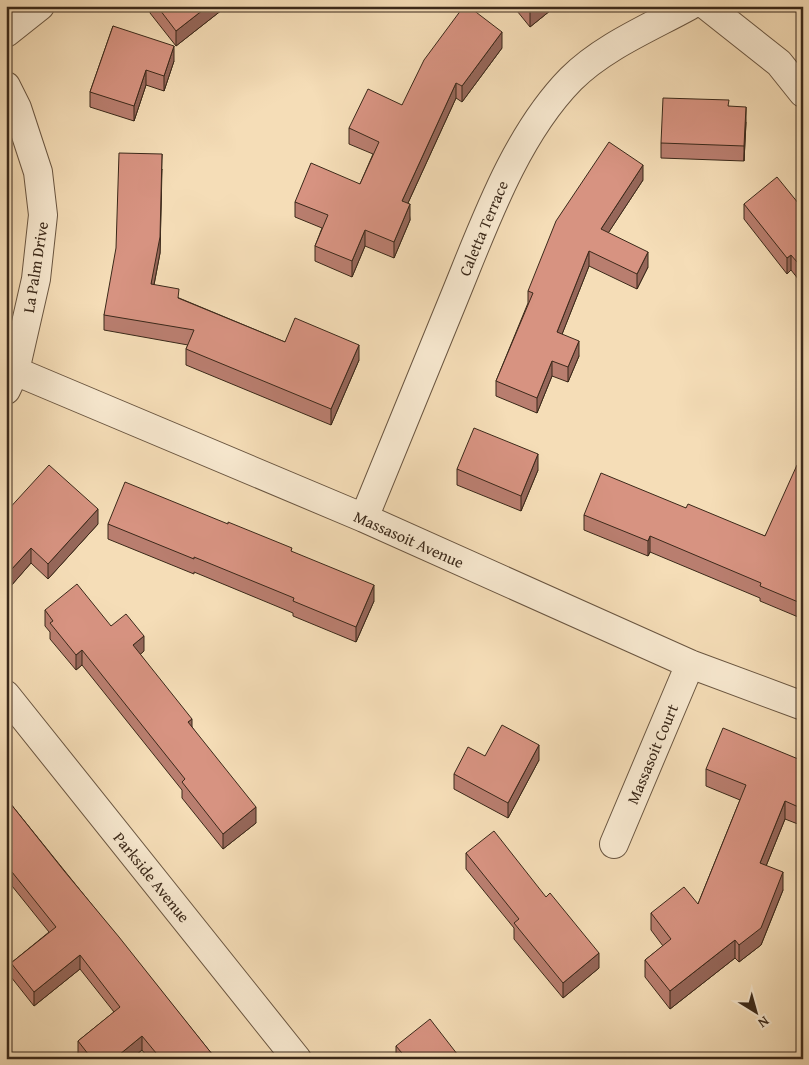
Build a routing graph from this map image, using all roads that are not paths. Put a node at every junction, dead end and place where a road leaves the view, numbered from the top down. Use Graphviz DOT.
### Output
graph roads {
  1 [pos="40,6"];
  2 [pos="689,6"];
  3 [pos="708,6"];
  4 [pos="6,33"];
  5 [pos="6,86"];
  6 [pos="803,93"];
  7 [pos="11,380"];
  8 [pos="364,518"];
  9 [pos="690,664"];
  10 [pos="6,694"];
  11 [pos="803,706"];
  12 [pos="614,844"];
  13 [pos="297,1059"];
  1 -- 4 [label="street"];
  2 -- 8 [label="street, Caletta Terrace"];
  3 -- 6 [label="street"];
  5 -- 7 [label="street, La Palm Drive"];
  7 -- 8 [label="street, Massasoit Avenue"];
  8 -- 9 [label="street, Massasoit Avenue"];
  9 -- 11 [label="street, Massasoit Avenue"];
  9 -- 12 [label="street, Massasoit Court"];
  10 -- 13 [label="street, Parkside Avenue"];
}
